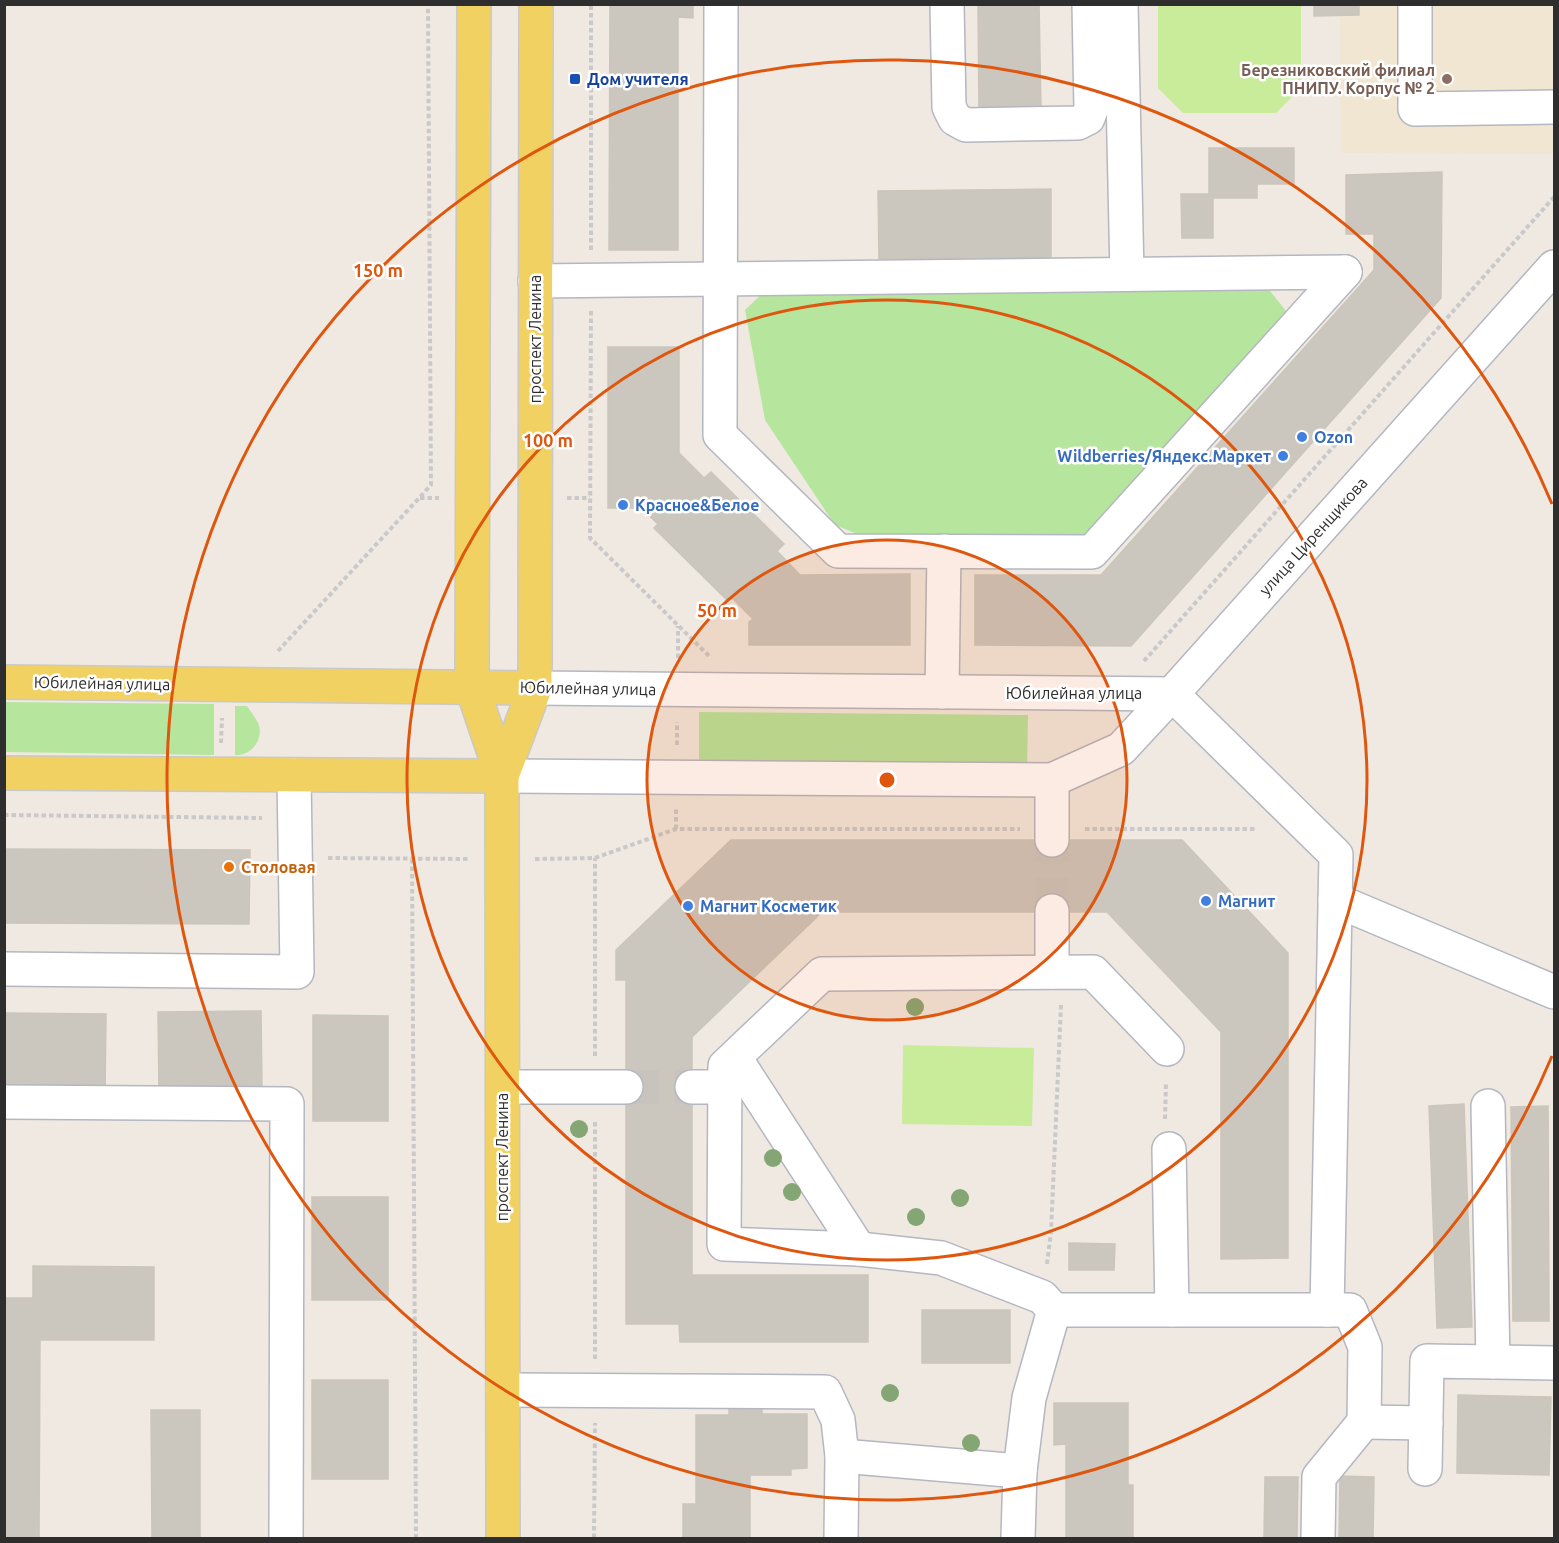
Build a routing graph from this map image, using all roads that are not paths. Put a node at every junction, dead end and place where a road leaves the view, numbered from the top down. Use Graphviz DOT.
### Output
graph roads {
  1 [pos="474,4"];
  2 [pos="536,4"];
  3 [pos="721,4"];
  4 [pos="947,4"];
  5 [pos="1089,4"];
  6 [pos="1121,4"];
  7 [pos="1415,4"];
  8 [pos="1554,106"];
  9 [pos="1554,267"];
  10 [pos="1126,274"];
  11 [pos="720,279"];
  12 [pos="535,281"];
  13 [pos="944,551"];
  14 [pos="4,682"];
  15 [pos="472,687"];
  16 [pos="535,688"];
  17 [pos="942,692"];
  18 [pos="1172,694"];
  19 [pos="4,773"];
  20 [pos="294,775"];
  21 [pos="502,776"];
  22 [pos="1052,780"];
  23 [pos="1052,835"];
  24 [pos="1335,900"];
  25 [pos="1052,911"];
  26 [pos="4,969"];
  27 [pos="1057,971"];
  28 [pos="1554,992"];
  29 [pos="1166,1065"];
  30 [pos="730,1072"];
  31 [pos="502,1087"];
  32 [pos="611,1087"];
  33 [pos="692,1087"];
  34 [pos="4,1102"];
  35 [pos="1488,1106"];
  36 [pos="1167,1136"];
  37 [pos="859,1249"];
  38 [pos="1048,1304"];
  39 [pos="1172,1310"];
  40 [pos="1327,1310"];
  41 [pos="1493,1362"];
  42 [pos="1554,1363"];
  43 [pos="502,1390"];
  44 [pos="1364,1422"];
  45 [pos="1426,1423"];
  46 [pos="842,1456"];
  47 [pos="1425,1469"];
  48 [pos="1020,1471"];
  49 [pos="286,1539"];
  50 [pos="503,1539"];
  51 [pos="841,1539"];
  52 [pos="1018,1539"];
  53 [pos="1318,1539"];
  1 -- 15 [label="main road, проспект Ленина"];
  2 -- 12 [label="main road, проспект Ленина"];
  3 -- 11 [label="street"];
  4 -- 5 [label="street"];
  6 -- 10 [label="street"];
  7 -- 8 [label="street"];
  9 -- 18 [label="street, улица Циренщикова"];
  10 -- 11 [label="street"];
  10 -- 13 [label="street"];
  11 -- 12 [label="street"];
  11 -- 13 [label="street"];
  12 -- 16 [label="main road, проспект Ленина"];
  13 -- 17 [label="street"];
  14 -- 15 [label="main road, Юбилейная улица"];
  15 -- 16 [label="main road, Юбилейная улица"];
  15 -- 21 [label="main road, проспект Ленина"];
  16 -- 17 [label="street, Юбилейная улица"];
  16 -- 21 [label="main road, проспект Ленина"];
  17 -- 18 [label="street, Юбилейная улица"];
  18 -- 22 [label="street, улица Циренщикова"];
  18 -- 24 [label="street"];
  19 -- 20 [label="main road"];
  20 -- 21 [label="main road"];
  20 -- 26 [label="street"];
  21 -- 22 [label="street"];
  21 -- 31 [label="main road, проспект Ленина"];
  22 -- 23 [label="street"];
  24 -- 28 [label="street"];
  24 -- 40 [label="street"];
  25 -- 27 [label="street"];
  27 -- 29 [label="street"];
  27 -- 30 [label="street"];
  30 -- 33 [label="street"];
  30 -- 37 [label="street"];
  30 -- 37 [label="street"];
  31 -- 32 [label="street"];
  31 -- 43 [label="main road, проспект Ленина"];
  34 -- 49 [label="street"];
  35 -- 41 [label="street"];
  36 -- 39 [label="street"];
  37 -- 38 [label="street"];
  38 -- 39 [label="street"];
  38 -- 48 [label="street"];
  39 -- 40 [label="street"];
  40 -- 44 [label="street"];
  41 -- 42 [label="street"];
  41 -- 45 [label="street"];
  43 -- 46 [label="street"];
  43 -- 50 [label="main road, проспект Ленина"];
  44 -- 45 [label="street"];
  44 -- 53 [label="street"];
  45 -- 47 [label="street"];
  46 -- 48 [label="street"];
  46 -- 51 [label="street"];
  48 -- 52 [label="street"];
}
